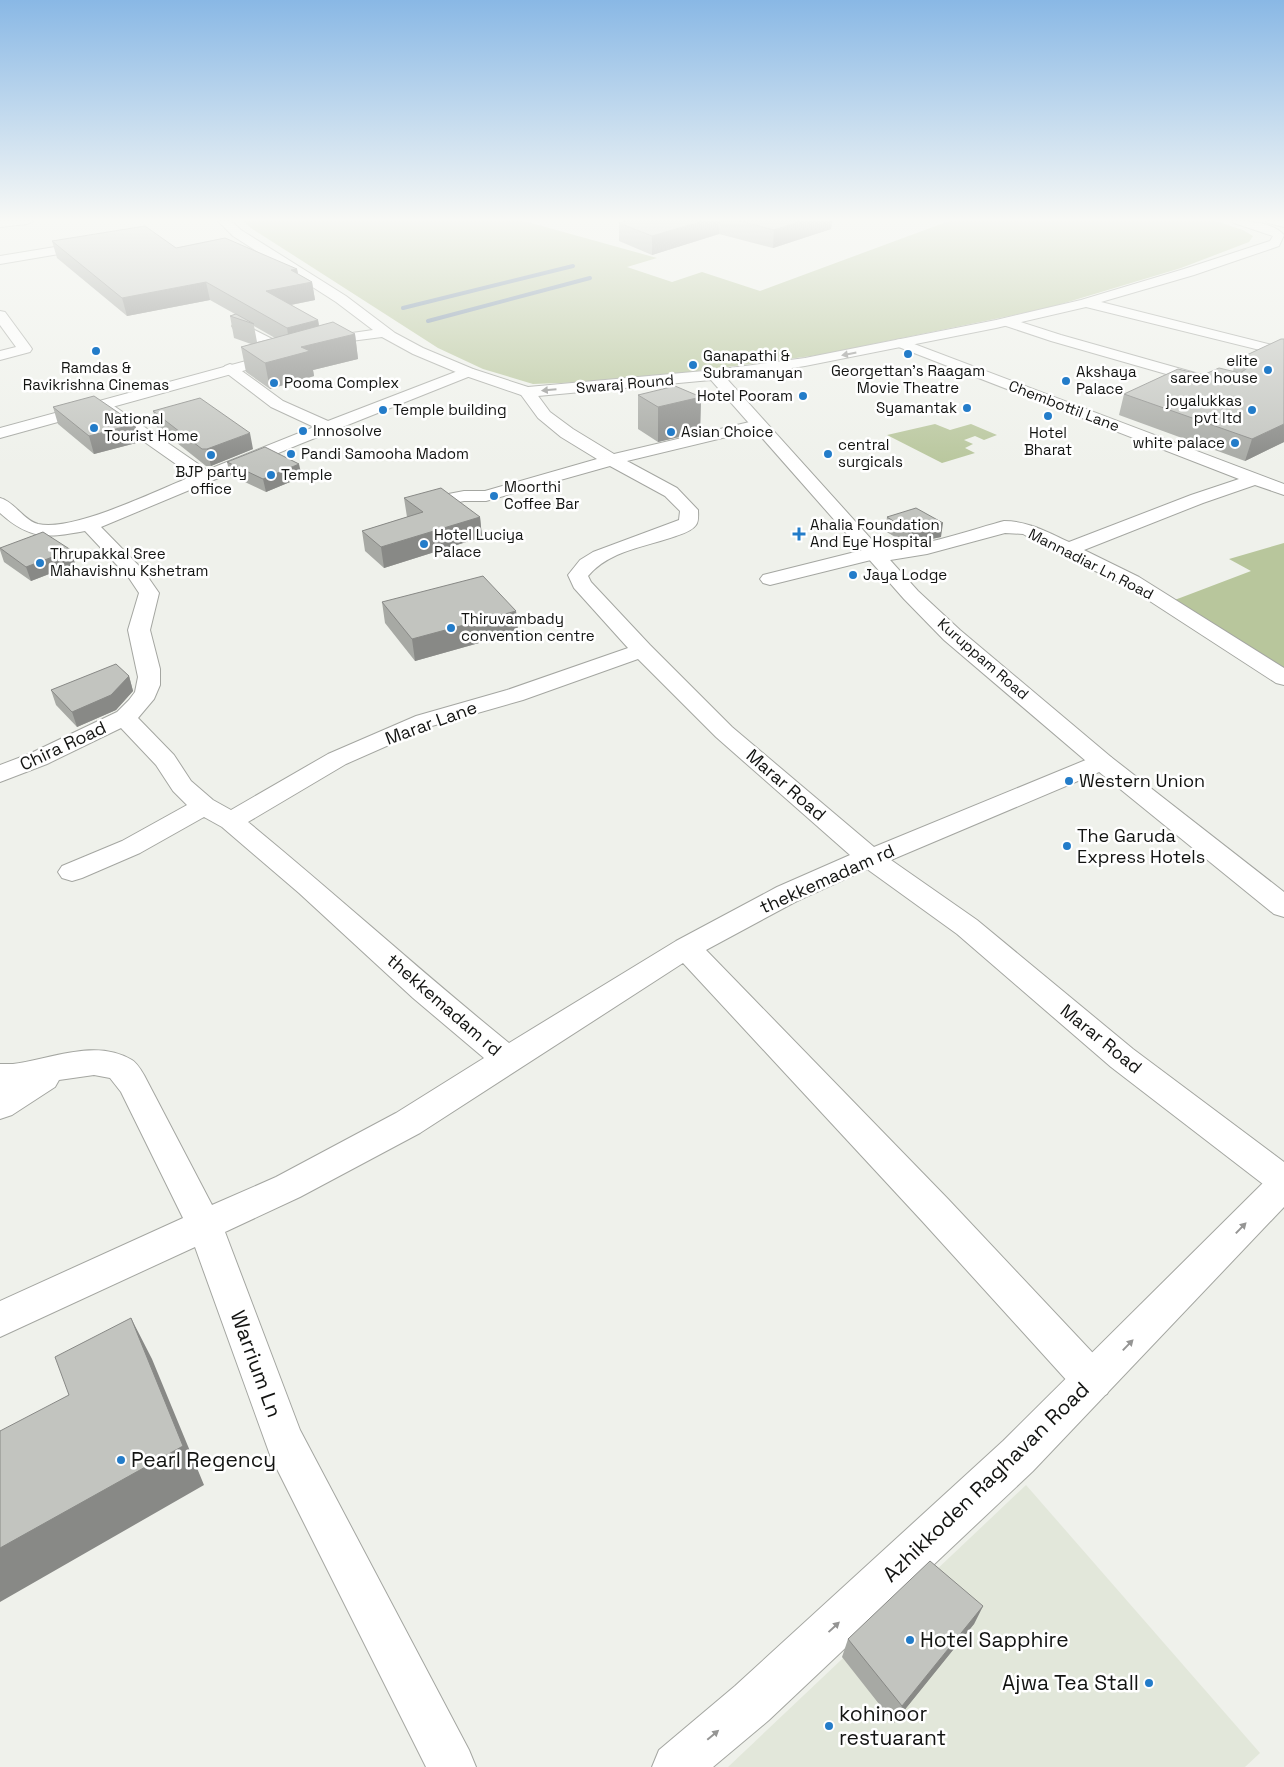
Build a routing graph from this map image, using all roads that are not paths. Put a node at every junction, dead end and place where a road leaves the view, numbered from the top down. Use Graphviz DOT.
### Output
graph roads {
  1 [pos="347,303"];
  2 [pos="1079,303"];
  3 [pos="1091,303"];
  4 [pos="354,308"];
  5 [pos="0,315"];
  6 [pos="1008,322"];
  7 [pos="239,326"];
  8 [pos="386,332"];
  9 [pos="900,343"];
  10 [pos="283,350"];
  11 [pos="1284,352"];
  12 [pos="0,356"];
  13 [pos="230,369"];
  14 [pos="468,372"];
  15 [pos="715,375"];
  16 [pos="1224,385"];
  17 [pos="527,392"];
  18 [pos="101,405"];
  19 [pos="758,425"];
  20 [pos="0,427"];
  21 [pos="328,427"];
  22 [pos="0,433"];
  23 [pos="612,460"];
  24 [pos="206,477"];
  25 [pos="1256,479"];
  26 [pos="1284,490"];
  27 [pos="444,500"];
  28 [pos="0,504"];
  29 [pos="89,525"];
  30 [pos="1066,550"];
  31 [pos="877,555"];
  32 [pos="770,579"];
  33 [pos="642,650"];
  34 [pos="1284,678"];
  35 [pos="125,717"];
  36 [pos="1102,762"];
  37 [pos="0,774"];
  38 [pos="204,806"];
  39 [pos="231,821"];
  40 [pos="870,858"];
  41 [pos="72,872"];
  42 [pos="1284,907"];
  43 [pos="686,948"];
  44 [pos="507,1058"];
  45 [pos="64,1066"];
  46 [pos="0,1077"];
  47 [pos="0,1106"];
  48 [pos="1284,1183"];
  49 [pos="205,1226"];
  50 [pos="0,1319"];
  51 [pos="1093,1381"];
  52 [pos="452,1767"];
  53 [pos="676,1767"];
  1 -- 4 [label="street, Swaraj Round"];
  2 -- 6 [label="street, Swaraj Round"];
  3 -- 11 [label="street"];
  4 -- 8 [label="street, Swaraj Round"];
  4 -- 10 [label="street"];
  5 -- 12 [label="street"];
  6 -- 9 [label="street, Swaraj Round"];
  6 -- 16 [label="street"];
  7 -- 10 [label="street"];
  8 -- 13 [label="street"];
  8 -- 14 [label="street, Swaraj Round"];
  9 -- 15 [label="street, Swaraj Round, one-way"];
  9 -- 25 [label="street, Chembottil Lane"];
  10 -- 20 [label="street"];
  13 -- 18 [label="street"];
  13 -- 21 [label="street"];
  14 -- 17 [label="street, Swaraj Round"];
  14 -- 21 [label="street"];
  15 -- 17 [label="street, Swaraj Round, one-way"];
  15 -- 19 [label="street, Kuruppam Road"];
  17 -- 23 [label="street, Marar Road"];
  18 -- 22 [label="street"];
  18 -- 24 [label="street"];
  19 -- 23 [label="street"];
  19 -- 31 [label="street, Kuruppam Road"];
  21 -- 24 [label="street"];
  23 -- 27 [label="street"];
  23 -- 33 [label="street, Marar Road"];
  24 -- 29 [label="street"];
  25 -- 26 [label="street, Chembottil Lane"];
  25 -- 30 [label="street"];
  28 -- 29 [label="street"];
  29 -- 35 [label="street"];
  30 -- 31 [label="street, Mannadiar Ln Road"];
  30 -- 34 [label="street, Mannadiar Ln Road"];
  31 -- 32 [label="street, Mannadiar Ln Road"];
  31 -- 36 [label="street, Kuruppam Road"];
  33 -- 39 [label="street, Marar Lane"];
  33 -- 40 [label="street, Marar Road"];
  35 -- 37 [label="street, Chira Road"];
  35 -- 38 [label="street, thekkemadam rd"];
  36 -- 40 [label="street, thekkemadam rd"];
  36 -- 42 [label="street, Kuruppam Road"];
  38 -- 39 [label="street, thekkemadam rd"];
  38 -- 41 [label="street"];
  39 -- 44 [label="street, thekkemadam rd"];
  40 -- 43 [label="street, thekkemadam rd"];
  40 -- 48 [label="street, Marar Road"];
  43 -- 44 [label="street, thekkemadam rd"];
  43 -- 51 [label="street"];
  44 -- 49 [label="street"];
  45 -- 46 [label="street, Warrium Ln"];
  45 -- 47 [label="street"];
  45 -- 49 [label="street, Warrium Ln"];
  51 -- 48 [label="street, Azhikkoden Raghavan Road, one-way"];
  49 -- 50 [label="street"];
  49 -- 52 [label="street, Warrium Ln"];
  53 -- 51 [label="street, Azhikkoden Raghavan Road, one-way"];
}
